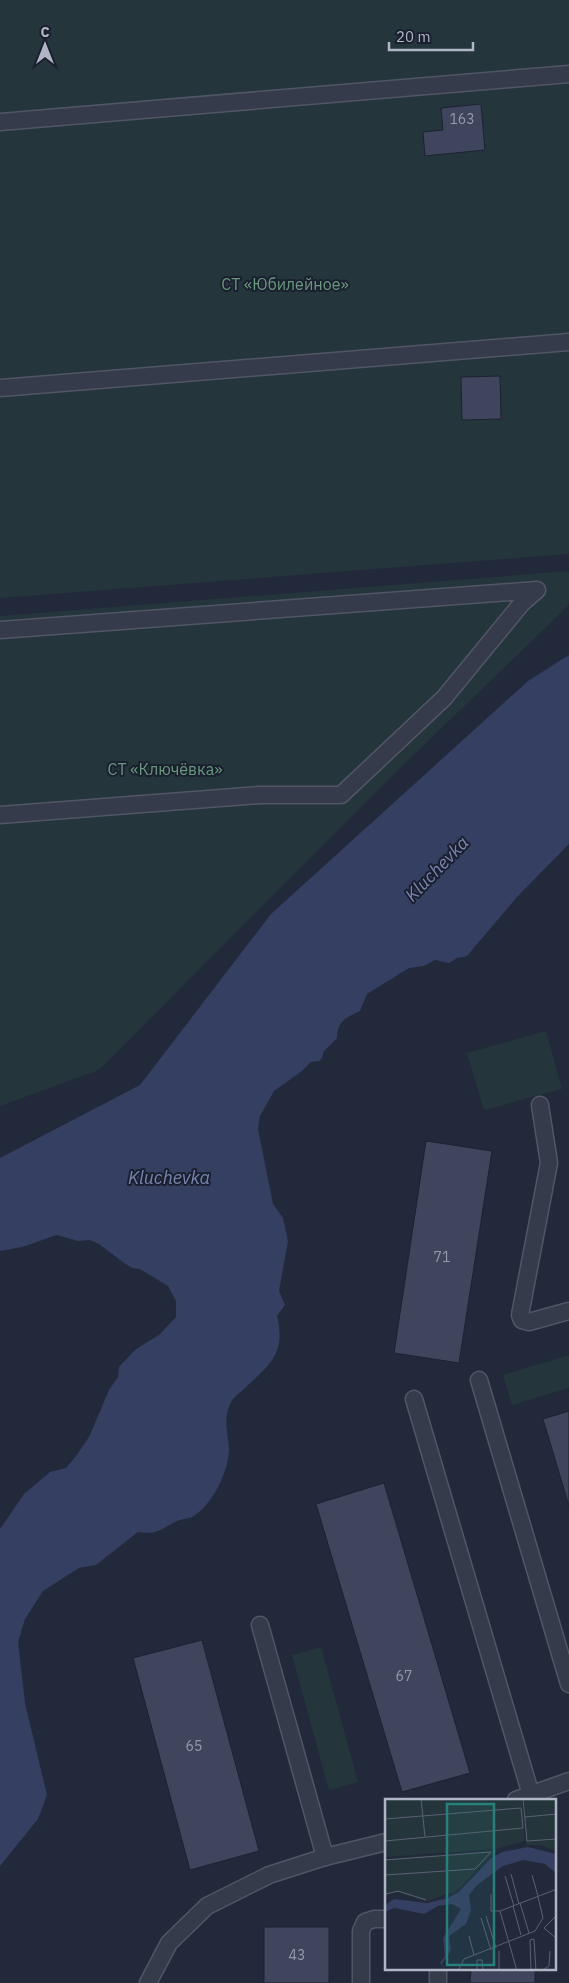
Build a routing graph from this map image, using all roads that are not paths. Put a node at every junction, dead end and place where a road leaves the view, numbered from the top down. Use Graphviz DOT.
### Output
graph roads {
  1 [pos="569,74"];
  2 [pos="0,122"];
  3 [pos="569,342"];
  4 [pos="0,388"];
  5 [pos="0,630"];
  6 [pos="0,815"];
  7 [pos="540,1105"];
  8 [pos="569,1311"];
  9 [pos="479,1380"];
  10 [pos="414,1399"];
  11 [pos="260,1625"];
  12 [pos="569,1684"];
  13 [pos="569,1781"];
  14 [pos="524,1798"];
  15 [pos="385,1842"];
  16 [pos="325,1857"];
  17 [pos="385,1918"];
  18 [pos="438,1970"];
  19 [pos="148,1983"];
  20 [pos="362,1983"];
  21 [pos="438,1983"];
  1 -- 2 [label="lane"];
  3 -- 4 [label="lane"];
  5 -- 6 [label="lane"];
  7 -- 8 [label="lane"];
  9 -- 12 [label="lane"];
  10 -- 14 [label="lane"];
  11 -- 16 [label="lane"];
  13 -- 14 [label="lane"];
  15 -- 16 [label="lane"];
  16 -- 19 [label="lane"];
  17 -- 20 [label="lane"];
  18 -- 21 [label="lane"];
}
